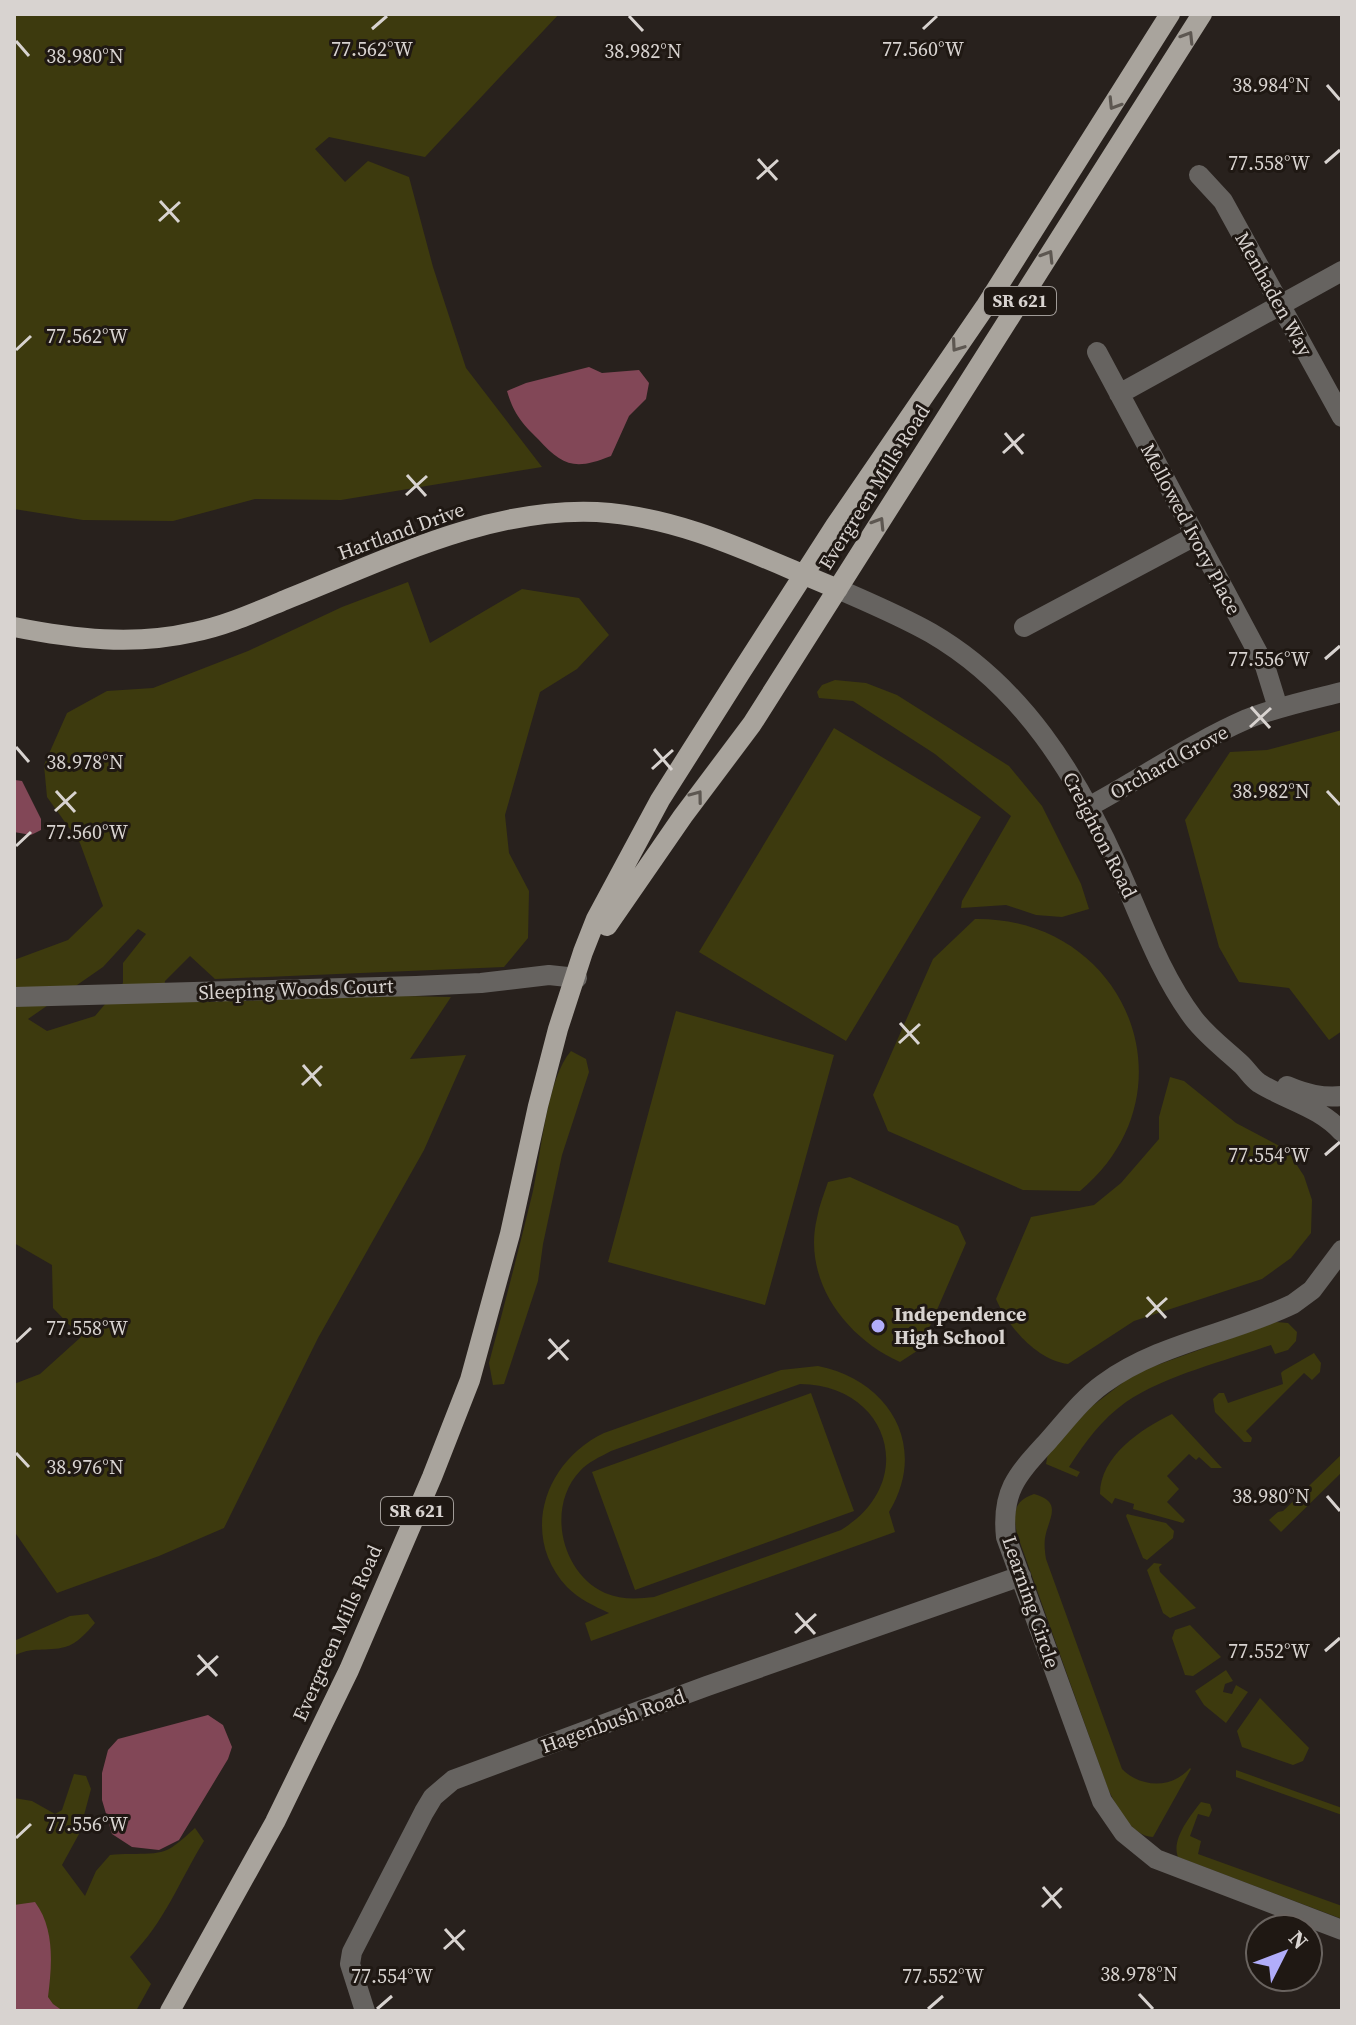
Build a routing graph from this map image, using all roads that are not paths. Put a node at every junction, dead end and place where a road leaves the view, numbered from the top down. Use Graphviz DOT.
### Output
graph roads {
  1 [pos="1170,14"];
  2 [pos="1202,14"];
  3 [pos="1199,175"];
  4 [pos="1342,271"];
  5 [pos="1280,305"];
  6 [pos="1097,352"];
  7 [pos="1119,394"];
  8 [pos="1342,417"];
  9 [pos="1195,536"];
  10 [pos="804,575"];
  11 [pos="838,589"];
  12 [pos="14,627"];
  13 [pos="1024,627"];
  14 [pos="1342,692"];
  15 [pos="1278,708"];
  16 [pos="1090,806"];
  17 [pos="646,868"];
  18 [pos="577,978"];
  19 [pos="14,997"];
  20 [pos="1244,1067"];
  21 [pos="1342,1096"];
  22 [pos="1342,1132"];
  23 [pos="1342,1250"];
  24 [pos="1021,1576"];
  25 [pos="1342,1930"];
  26 [pos="170,2011"];
  27 [pos="365,2011"];
  1 -- 10 [label="main road, Evergreen Mills Road / SR 621, one-way"];
  11 -- 2 [label="main road, Evergreen Mills Road / SR 621, one-way"];
  3 -- 5 [label="street, Menhaden Way"];
  4 -- 5 [label="street"];
  5 -- 7 [label="street"];
  5 -- 8 [label="street, Menhaden Way"];
  6 -- 7 [label="street, Mellowed Ivory Place"];
  7 -- 9 [label="street, Mellowed Ivory Place"];
  9 -- 13 [label="street"];
  9 -- 15 [label="street, Mellowed Ivory Place"];
  10 -- 11 [label="main road, Hartland Drive"];
  10 -- 12 [label="main road, Hartland Drive"];
  10 -- 17 [label="main road"];
  10 -- 18 [label="main road, Evergreen Mills Road / SR 621"];
  11 -- 16 [label="street, Creighton Road"];
  17 -- 11 [label="main road, Evergreen Mills Road / SR 621, one-way"];
  14 -- 15 [label="street, Orchard Grove"];
  15 -- 16 [label="street, Orchard Grove"];
  16 -- 20 [label="street, Creighton Road"];
  17 -- 18 [label="main road, Evergreen Mills Road / SR 621"];
  18 -- 19 [label="street, Sleeping Woods Court"];
  18 -- 26 [label="main road, Evergreen Mills Road / SR 621"];
  20 -- 21 [label="street, Creighton Road"];
  20 -- 22 [label="street, Creighton Road"];
  23 -- 24 [label="street, Learning Circle"];
  24 -- 25 [label="street, Learning Circle"];
  24 -- 27 [label="street, Hagenbush Road"];
}
